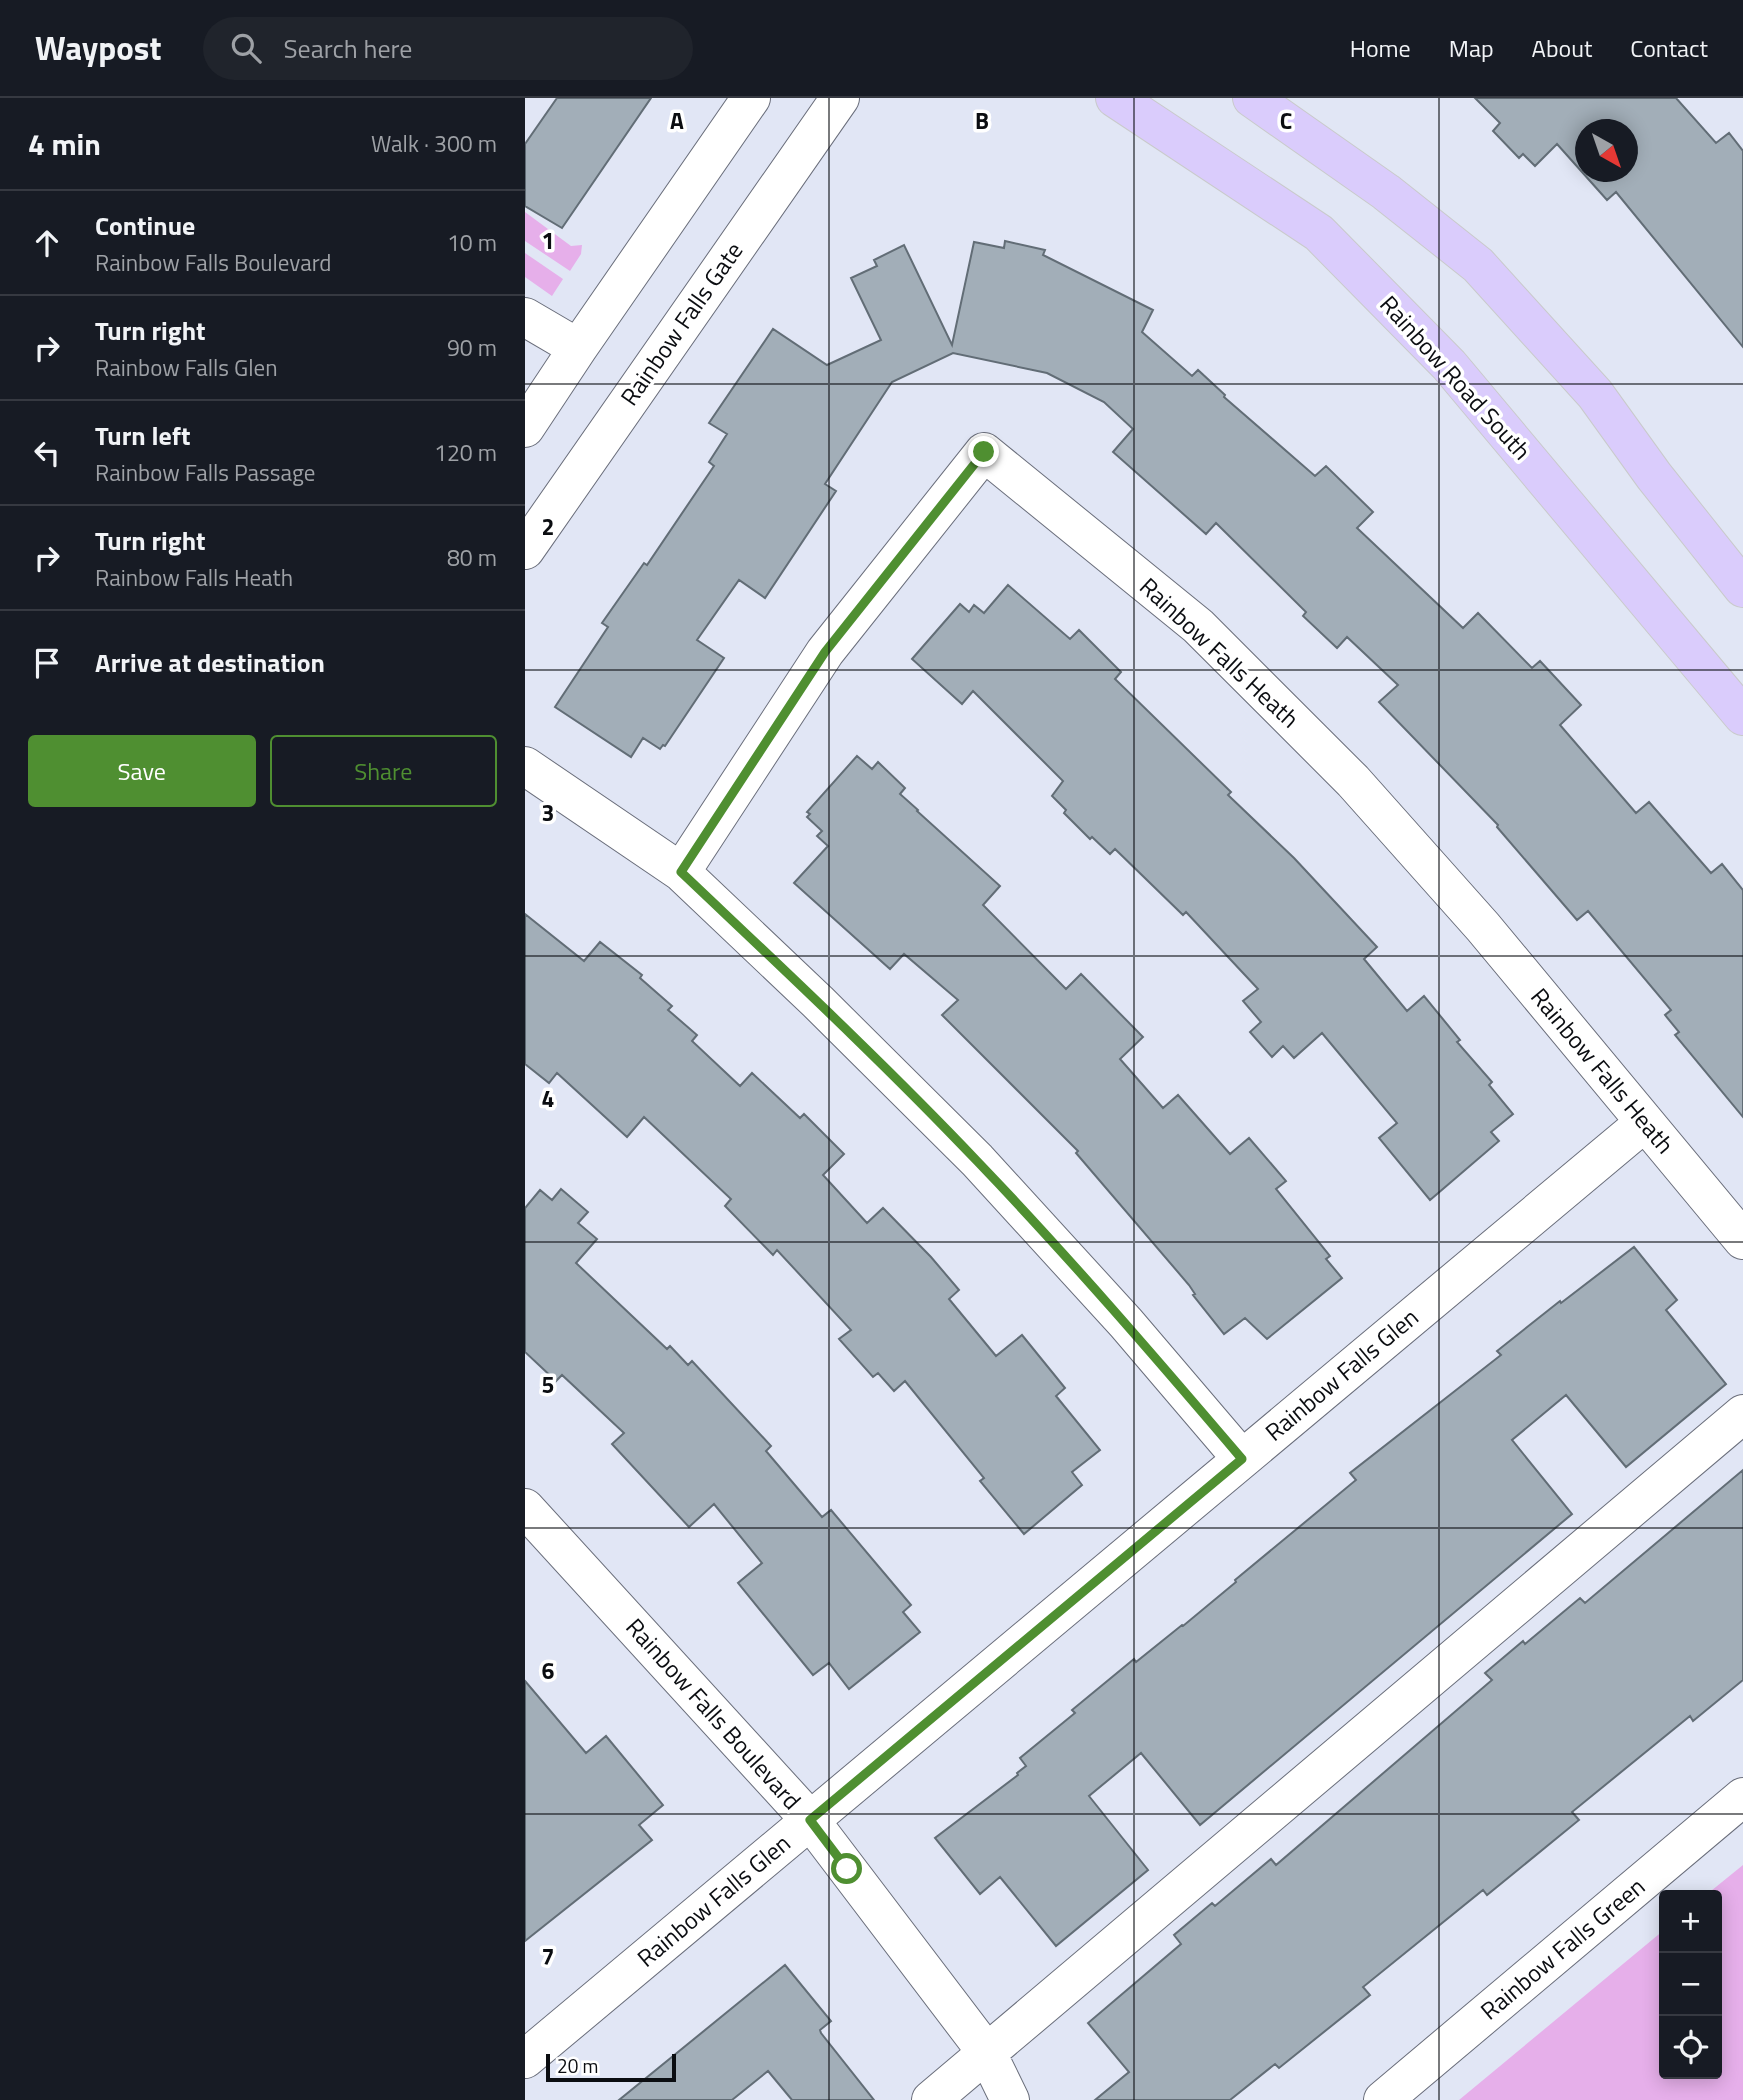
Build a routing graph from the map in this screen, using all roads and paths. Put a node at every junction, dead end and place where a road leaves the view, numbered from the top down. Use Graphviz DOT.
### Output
graph roads {
  1 [pos="751,98"];
  2 [pos="840,98"];
  3 [pos="1115,98"];
  4 [pos="1252,98"];
  5 [pos="525,317"];
  6 [pos="577,348"];
  7 [pos="525,428"];
  8 [pos="525,550"];
  9 [pos="1743,588"];
  10 [pos="1743,716"];
  11 [pos="525,766"];
  12 [pos="681,872"];
  13 [pos="1644,1123"];
  14 [pos="1743,1240"];
  15 [pos="1743,1414"];
  16 [pos="1242,1459"];
  17 [pos="525,1508"];
  18 [pos="1743,1797"];
  19 [pos="810,1820"];
  20 [pos="987,2053"];
  21 [pos="525,2059"];
  22 [pos="931,2100"];
  23 [pos="1010,2100"];
  24 [pos="1383,2100"];
  1 -- 6 [label="street"];
  2 -- 8 [label="street, Rainbow Falls Gate"];
  3 -- 10 [label="main road, Rainbow Road South"];
  4 -- 9 [label="main road"];
  5 -- 6 [label="street"];
  6 -- 7 [label="street"];
  11 -- 12 [label="street"];
  12 -- 13 [label="street, Rainbow Falls Heath"];
  12 -- 16 [label="street"];
  13 -- 14 [label="street, Rainbow Falls Heath"];
  13 -- 16 [label="street, Rainbow Falls Glen"];
  15 -- 20 [label="street"];
  16 -- 19 [label="street, Rainbow Falls Glen"];
  17 -- 19 [label="street, Rainbow Falls Boulevard"];
  18 -- 24 [label="street, Rainbow Falls Green"];
  19 -- 20 [label="street, Rainbow Falls Boulevard"];
  19 -- 21 [label="street, Rainbow Falls Glen"];
  20 -- 22 [label="street"];
  20 -- 23 [label="street, Rainbow Falls Boulevard"];
}
